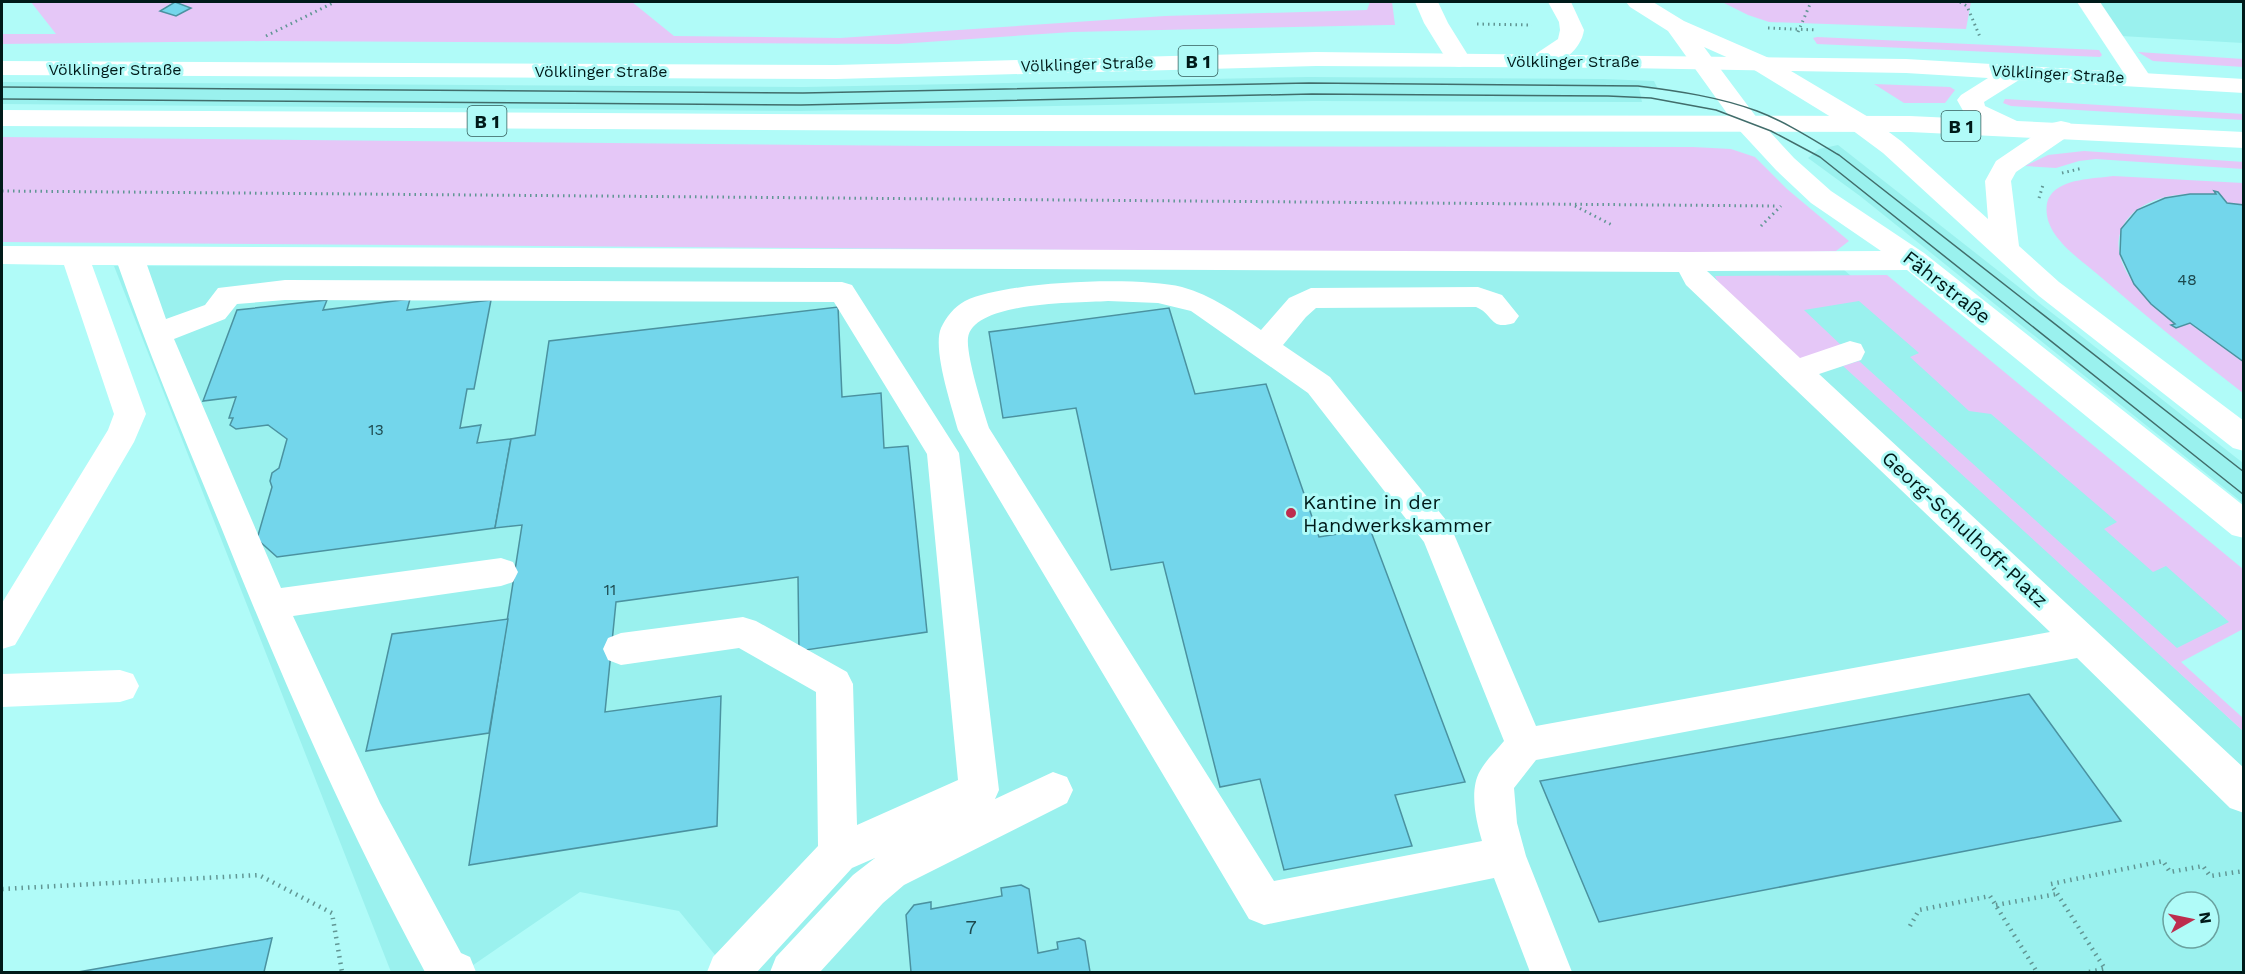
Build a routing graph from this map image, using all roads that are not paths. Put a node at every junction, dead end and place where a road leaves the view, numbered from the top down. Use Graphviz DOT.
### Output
graph roads {
  1 [pos="1427,2"];
  2 [pos="1560,2"];
  3 [pos="1638,2"];
  4 [pos="2089,2"];
  5 [pos="1676,26"];
  6 [pos="1460,60"];
  7 [pos="1543,60"];
  8 [pos="1703,62"];
  9 [pos="1760,63"];
  10 [pos="2,68"];
  11 [pos="2015,72"];
  12 [pos="2140,79"];
  13 [pos="2244,86"];
  14 [pos="2,118"];
  15 [pos="1748,123"];
  16 [pos="1861,124"];
  17 [pos="2022,128"];
  18 [pos="2061,129"];
  19 [pos="2244,140"];
  20 [pos="2005,250"];
  21 [pos="2,255"];
  22 [pos="75,256"];
  23 [pos="129,256"];
  24 [pos="1206,259"];
  25 [pos="1914,261"];
  26 [pos="1689,262"];
  27 [pos="1504,316"];
  28 [pos="157,334"];
  29 [pos="1270,339"];
  30 [pos="1850,352"];
  31 [pos="1795,371"];
  32 [pos="2244,439"];
  33 [pos="2244,525"];
  34 [pos="501,572"];
  35 [pos="272,604"];
  36 [pos="2,634"];
  37 [pos="2084,641"];
  38 [pos="621,649"];
  39 [pos="120,686"];
  40 [pos="2,691"];
  41 [pos="1525,745"];
  42 [pos="1053,790"];
  43 [pos="2244,795"];
  44 [pos="838,854"];
  45 [pos="1506,856"];
  46 [pos="455,972"];
  47 [pos="728,972"];
  48 [pos="790,972"];
  49 [pos="1551,972"];
  1 -- 6 [label="main road"];
  2 -- 7 [label="main road"];
  3 -- 5 [label="main road, Fährstraße"];
  4 -- 12 [label="main road"];
  5 -- 8 [label="main road, Fährstraße"];
  5 -- 9 [label="main road, Fährstraße"];
  6 -- 7 [label="main road, Völklinger Straße / B 1"];
  6 -- 10 [label="main road, Völklinger Straße / B 1"];
  7 -- 8 [label="main road, Völklinger Straße / B 1"];
  8 -- 9 [label="main road, Völklinger Straße / B 1"];
  8 -- 15 [label="main road, Fährstraße"];
  8 -- 16 [label="main road"];
  9 -- 11 [label="main road, Völklinger Straße / B 1"];
  9 -- 16 [label="main road, Fährstraße"];
  11 -- 12 [label="main road, Völklinger Straße / B 1"];
  11 -- 17 [label="main road"];
  12 -- 13 [label="main road, Völklinger Straße / B 1"];
  14 -- 15 [label="main road, B 1"];
  15 -- 16 [label="main road, B 1"];
  15 -- 25 [label="main road, Fährstraße"];
  16 -- 17 [label="main road, B 1"];
  16 -- 20 [label="main road, Fährstraße"];
  17 -- 18 [label="main road, B 1"];
  18 -- 19 [label="main road, B 1"];
  18 -- 20 [label="main road"];
  20 -- 32 [label="main road, Fährstraße"];
  21 -- 22 [label="main road"];
  22 -- 23 [label="main road"];
  22 -- 36 [label="main road"];
  23 -- 24 [label="main road"];
  23 -- 28 [label="main road"];
  24 -- 26 [label="main road"];
  24 -- 29 [label="main road"];
  25 -- 26 [label="main road"];
  25 -- 33 [label="main road, Fährstraße"];
  26 -- 31 [label="main road, Georg-Schulhoff-Platz"];
  27 -- 29 [label="main road"];
  28 -- 35 [label="main road"];
  28 -- 44 [label="main road"];
  29 -- 41 [label="main road"];
  29 -- 45 [label="main road"];
  30 -- 31 [label="main road"];
  31 -- 37 [label="main road, Georg-Schulhoff-Platz"];
  34 -- 35 [label="main road"];
  35 -- 46 [label="main road"];
  37 -- 41 [label="main road"];
  37 -- 43 [label="main road, Georg-Schulhoff-Platz"];
  38 -- 44 [label="main road"];
  39 -- 40 [label="main road"];
  41 -- 45 [label="main road"];
  42 -- 48 [label="main road"];
  44 -- 47 [label="main road"];
  45 -- 49 [label="main road"];
}
